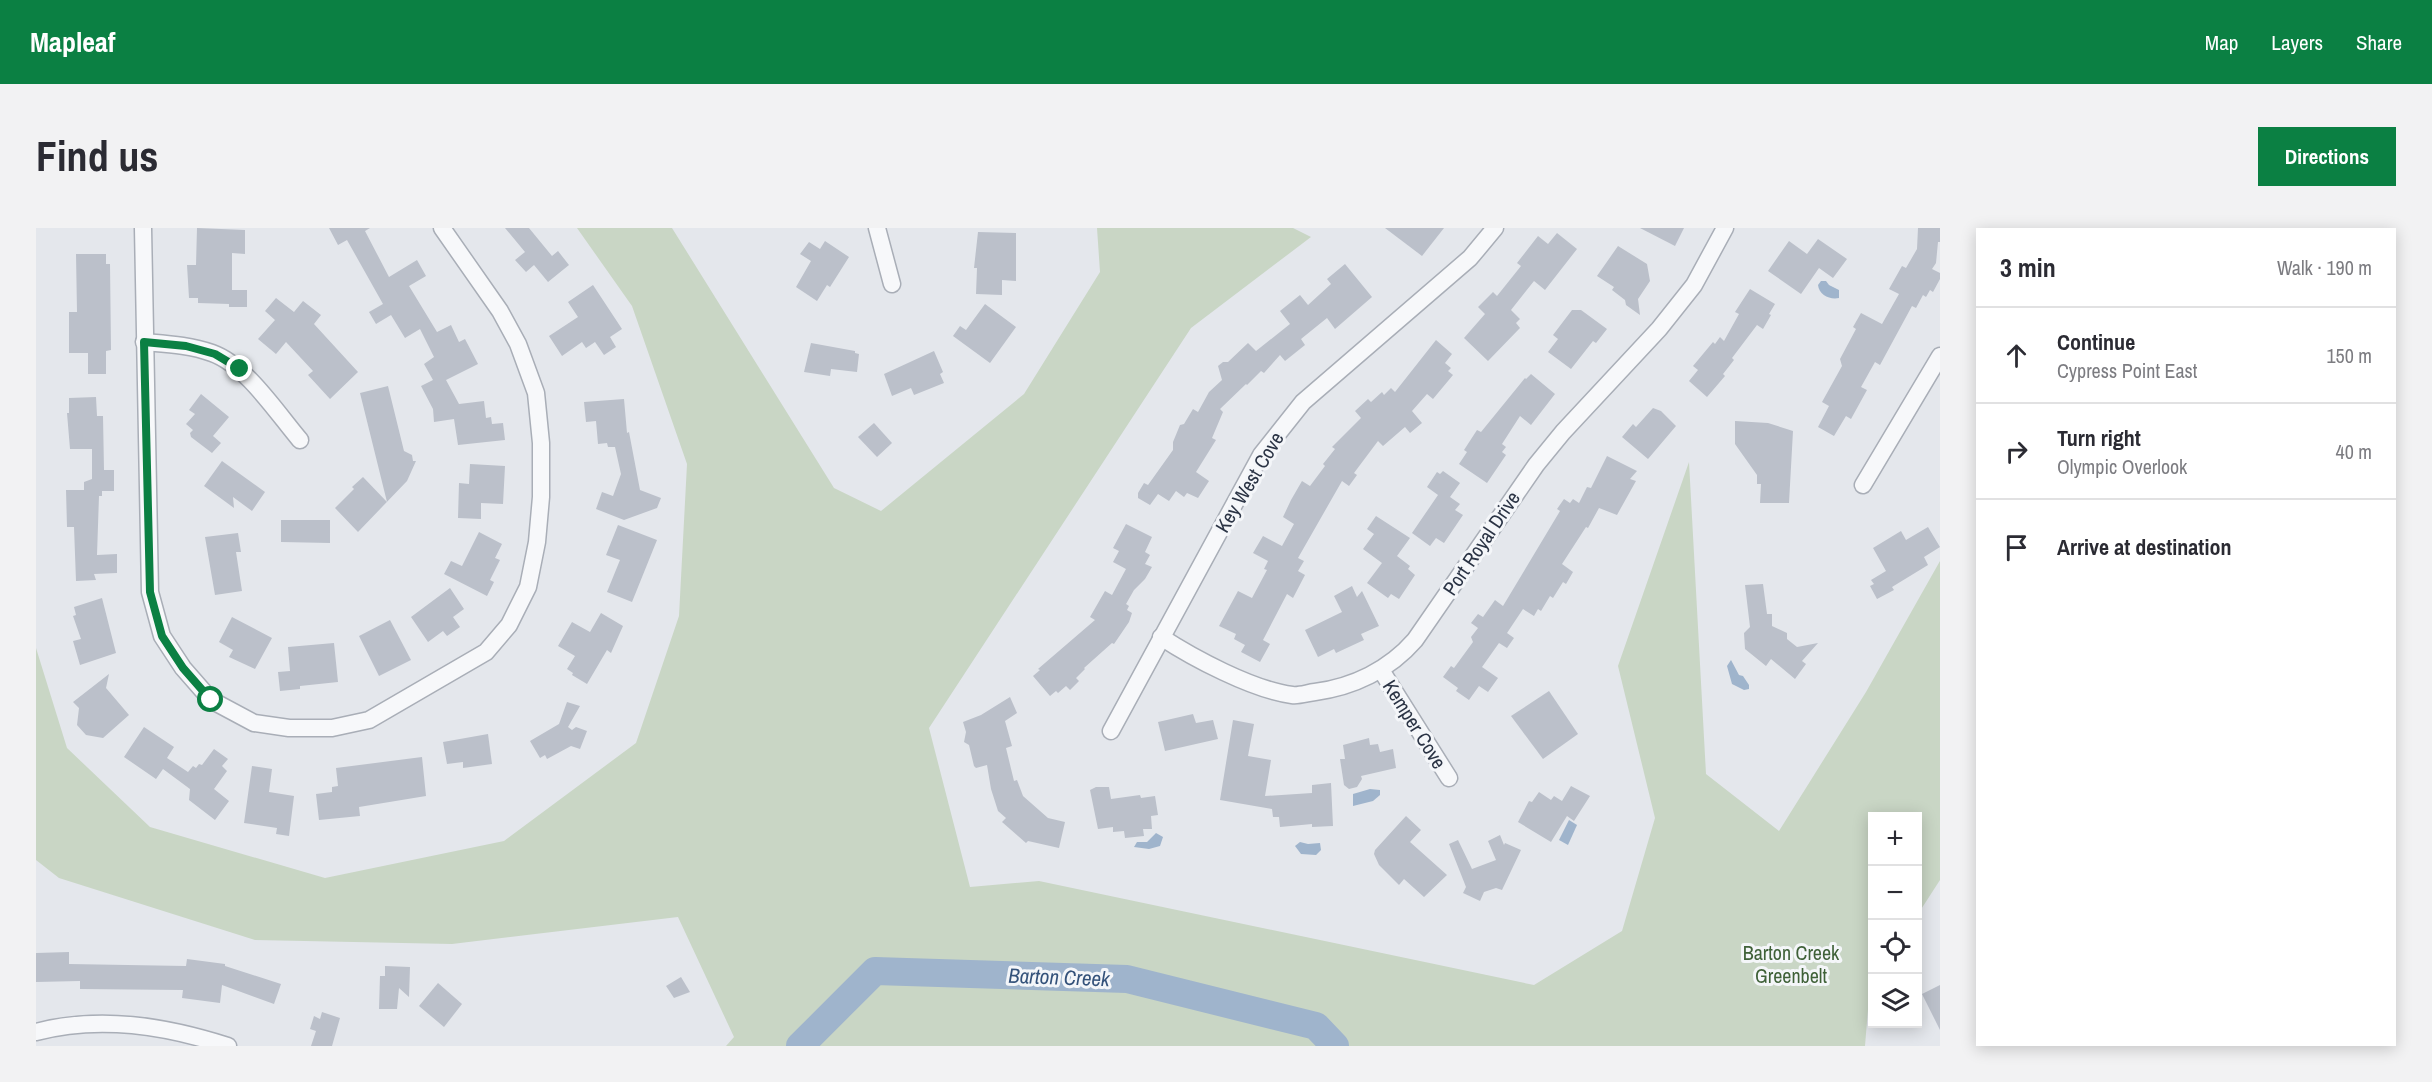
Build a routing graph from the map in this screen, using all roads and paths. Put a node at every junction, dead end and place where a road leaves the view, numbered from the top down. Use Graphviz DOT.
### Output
graph roads {
  1 [pos="143,228"];
  2 [pos="442,228"];
  3 [pos="877,228"];
  4 [pos="1495,228"];
  5 [pos="1725,228"];
  6 [pos="892,284"];
  7 [pos="144,342"];
  8 [pos="1940,356"];
  9 [pos="300,440"];
  10 [pos="1863,485"];
  11 [pos="1161,637"];
  12 [pos="1381,670"];
  13 [pos="1111,731"];
  14 [pos="1449,778"];
  15 [pos="36,1032"];
  16 [pos="228,1046"];
  1 -- 7 [label="street"];
  2 -- 7 [label="street"];
  3 -- 6 [label="street"];
  4 -- 11 [label="street, Key West Cove"];
  5 -- 12 [label="street, Port Royal Drive"];
  7 -- 9 [label="street"];
  8 -- 10 [label="street"];
  11 -- 12 [label="street, Port Royal Drive"];
  11 -- 13 [label="street, Key West Cove"];
  12 -- 14 [label="street, Kemper Cove"];
  15 -- 16 [label="street"];
}
